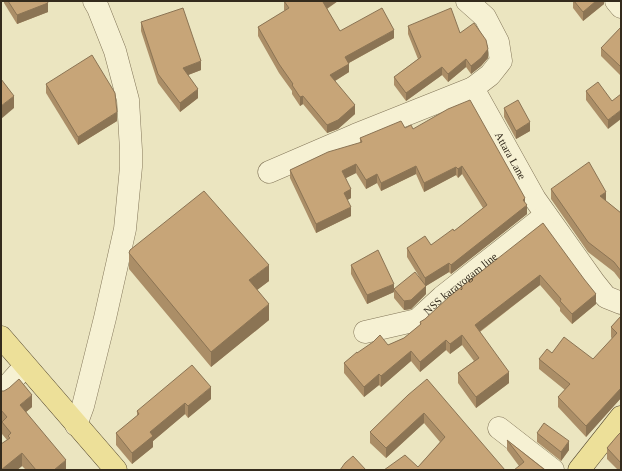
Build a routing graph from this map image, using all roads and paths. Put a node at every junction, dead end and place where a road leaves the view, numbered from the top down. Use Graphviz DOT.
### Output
graph roads {
  1 [pos="94,1"];
  2 [pos="467,1"];
  3 [pos="616,1"];
  4 [pos="621,7"];
  5 [pos="473,88"];
  6 [pos="269,172"];
  7 [pos="546,215"];
  8 [pos="621,303"];
  9 [pos="365,332"];
  10 [pos="1,337"];
  11 [pos="25,366"];
  12 [pos="1,390"];
  13 [pos="621,417"];
  14 [pos="76,424"];
  15 [pos="499,428"];
  16 [pos="116,470"];
  17 [pos="553,470"];
  18 [pos="578,470"];
  1 -- 14 [label="street"];
  2 -- 5 [label="street"];
  3 -- 4 [label="street"];
  5 -- 6 [label="street"];
  5 -- 7 [label="street, Attara Lane"];
  7 -- 8 [label="street, Attara Lane"];
  7 -- 9 [label="street, NSS karayogam line"];
  10 -- 11 [label="main road"];
  11 -- 12 [label="street"];
  11 -- 14 [label="main road"];
  13 -- 18 [label="main road"];
  14 -- 16 [label="main road"];
  15 -- 17 [label="street"];
}
